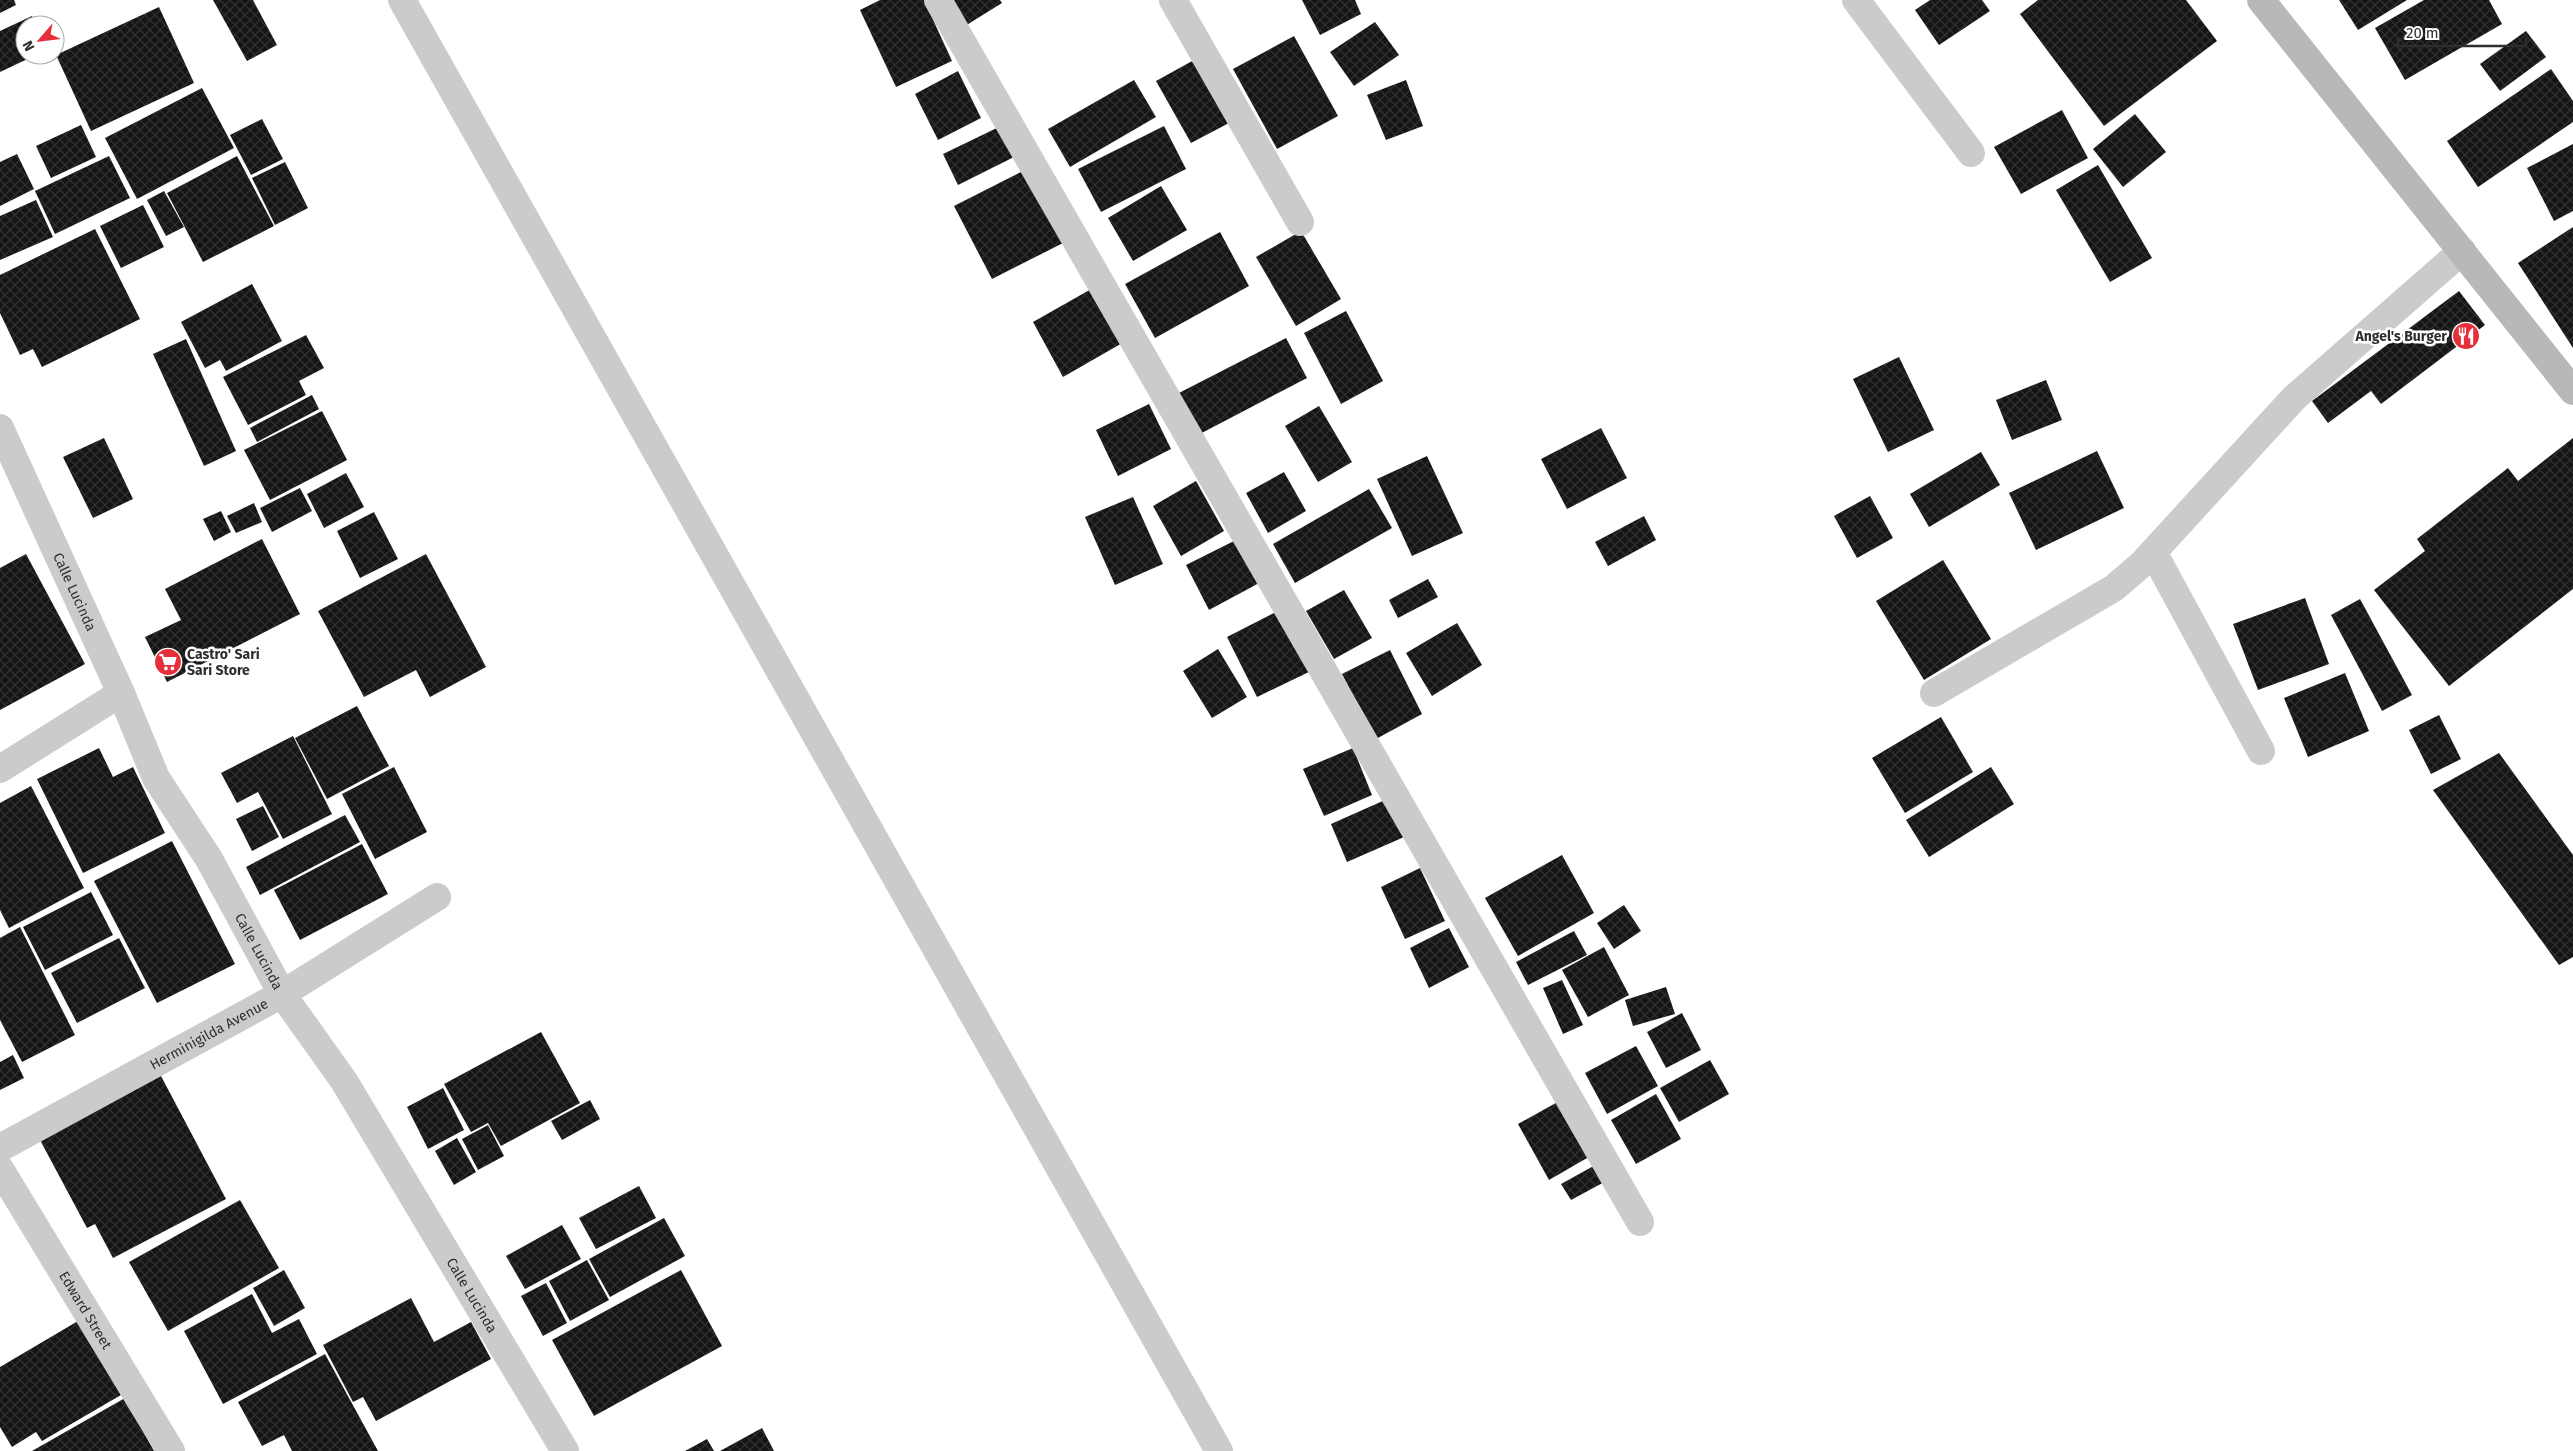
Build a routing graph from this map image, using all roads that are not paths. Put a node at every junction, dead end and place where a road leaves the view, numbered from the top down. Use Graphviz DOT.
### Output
graph roads {
  1 [pos="402,0"];
  2 [pos="938,0"];
  3 [pos="1173,0"];
  4 [pos="1856,0"];
  5 [pos="2261,0"];
  6 [pos="1971,153"];
  7 [pos="1300,222"];
  8 [pos="2462,251"];
  9 [pos="2573,390"];
  10 [pos="0,428"];
  11 [pos="2153,552"];
  12 [pos="121,693"];
  13 [pos="1934,693"];
  14 [pos="2261,751"];
  15 [pos="0,769"];
  16 [pos="438,897"];
  17 [pos="282,994"];
  18 [pos="0,1148"];
  19 [pos="0,1169"];
  20 [pos="1640,1222"];
  21 [pos="171,1451"];
  22 [pos="565,1451"];
  23 [pos="1219,1451"];
  1 -- 23 [label="street"];
  2 -- 20 [label="street"];
  3 -- 7 [label="street"];
  4 -- 6 [label="street"];
  5 -- 8 [label="street"];
  8 -- 9 [label="street"];
  8 -- 11 [label="street"];
  10 -- 12 [label="street, Calle Lucinda"];
  11 -- 13 [label="street"];
  11 -- 14 [label="street"];
  12 -- 15 [label="street"];
  12 -- 17 [label="street, Calle Lucinda"];
  16 -- 17 [label="street, Herminigilda Avenue"];
  17 -- 18 [label="street, Herminigilda Avenue"];
  17 -- 22 [label="street, Calle Lucinda"];
  19 -- 21 [label="street, Edward Street"];
}
